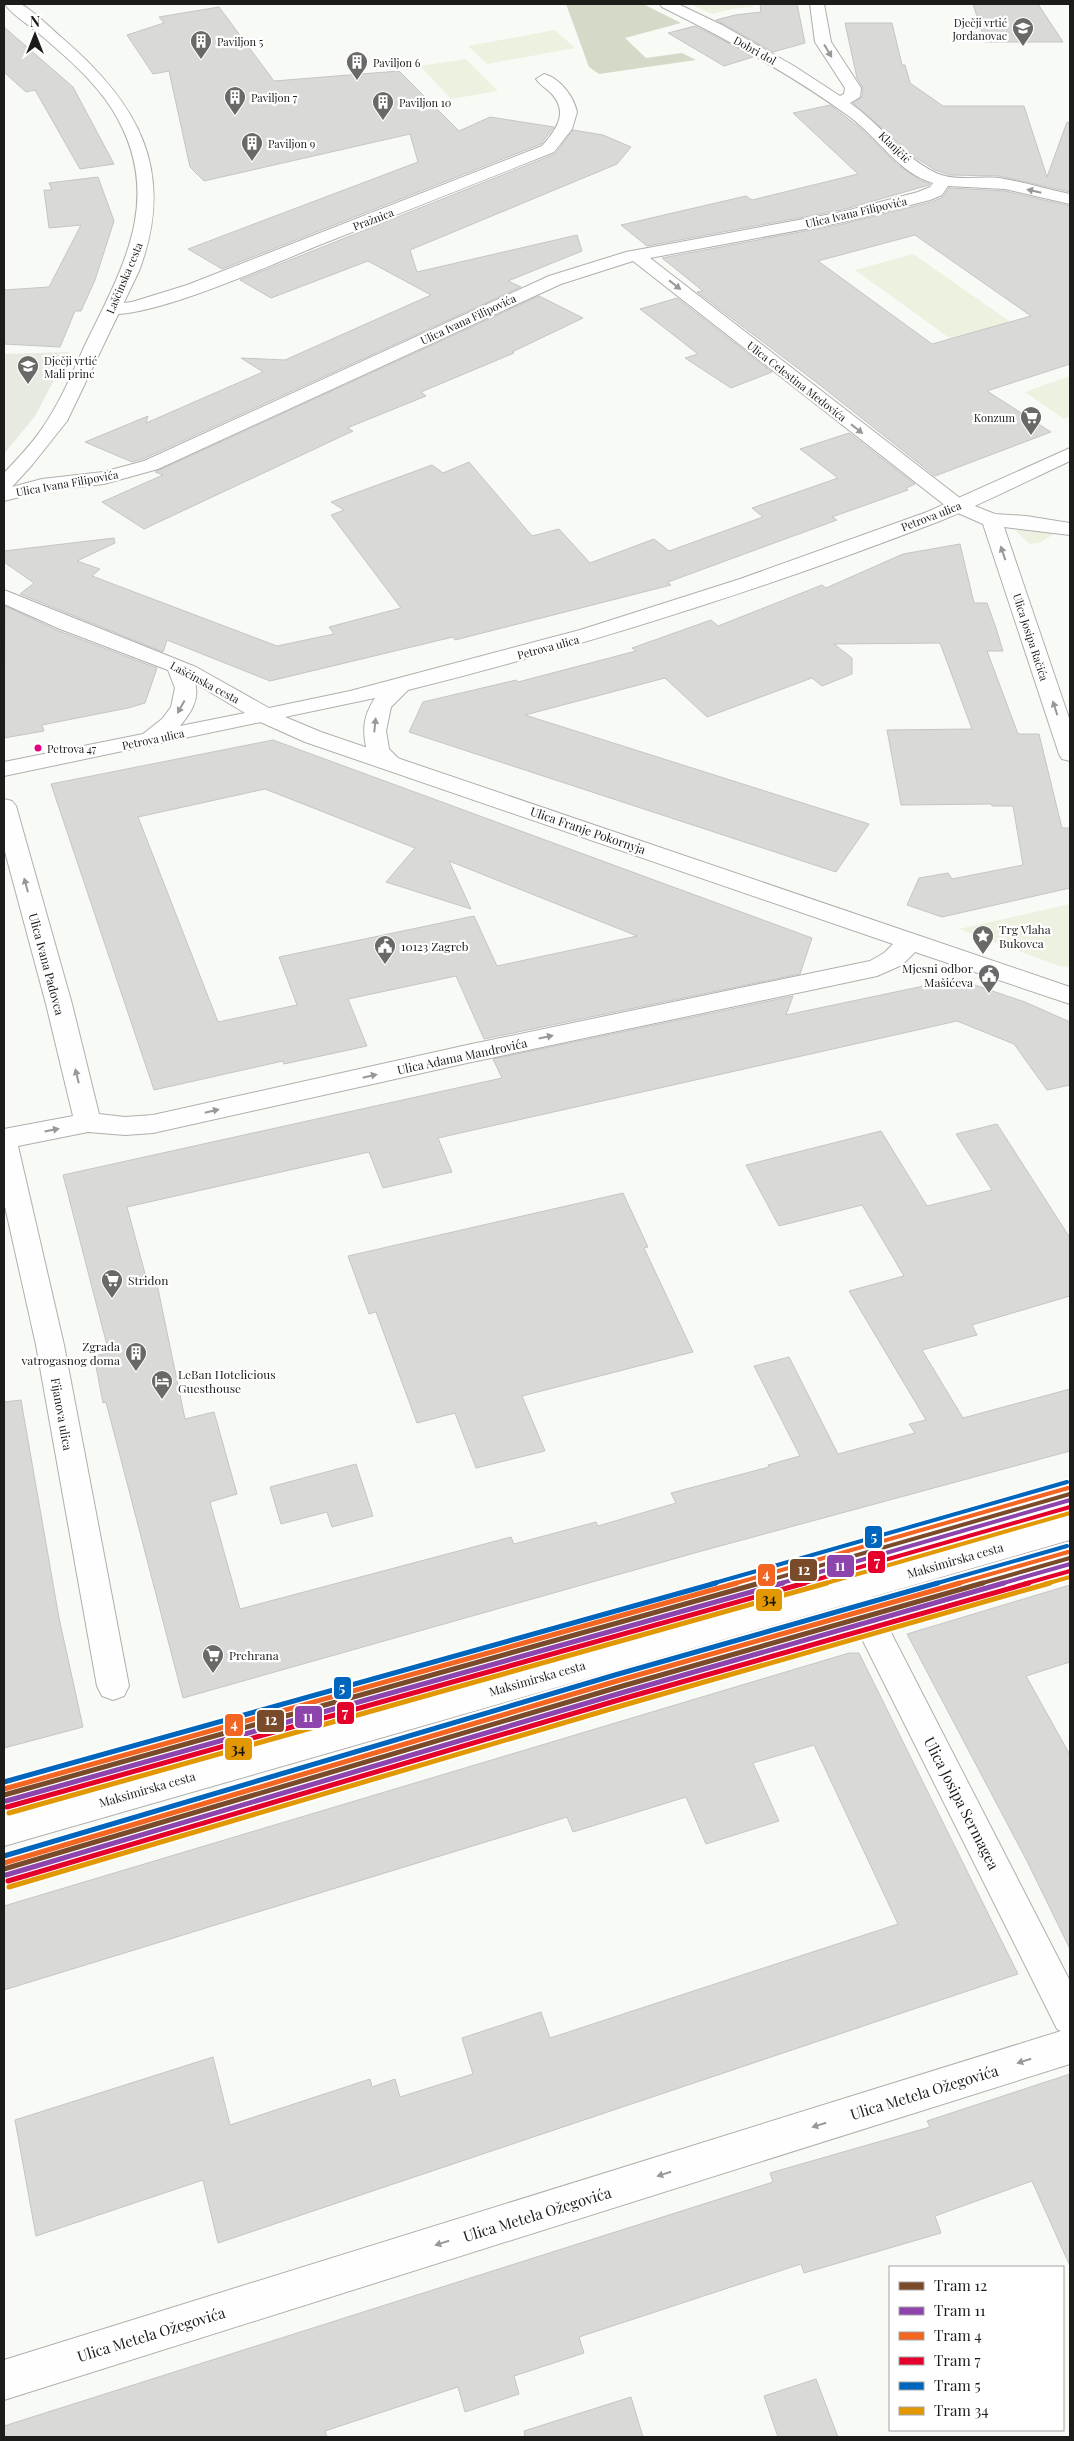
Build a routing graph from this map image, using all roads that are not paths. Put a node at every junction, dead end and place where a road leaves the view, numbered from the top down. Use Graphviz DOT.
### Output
graph roads {
  1 [pos="12,4"];
  2 [pos="667,4"];
  3 [pos="817,4"];
  4 [pos="544,79"];
  5 [pos="839,102"];
  6 [pos="943,182"];
  7 [pos="1070,199"];
  8 [pos="636,255"];
  9 [pos="112,309"];
  10 [pos="1070,454"];
  11 [pos="4,484"];
  12 [pos="4,495"];
  13 [pos="958,506"];
  14 [pos="992,520"];
  15 [pos="1070,529"];
  16 [pos="4,596"];
  17 [pos="177,666"];
  18 [pos="400,686"];
  19 [pos="266,716"];
  20 [pos="150,739"];
  21 [pos="1070,754"];
  22 [pos="394,765"];
  23 [pos="4,769"];
  24 [pos="4,806"];
  25 [pos="910,942"];
  26 [pos="1070,996"];
  27 [pos="88,1123"];
  28 [pos="4,1139"];
  29 [pos="4,1143"];
  30 [pos="1070,1527"];
  31 [pos="853,1589"];
  32 [pos="113,1686"];
  33 [pos="4,1831"];
  34 [pos="1070,2017"];
  35 [pos="1070,2046"];
  36 [pos="4,2380"];
  1 -- 9 [label="street, Laščinska cesta"];
  2 -- 5 [label="street, Dobri dol"];
  3 -- 5 [label="street, one-way"];
  4 -- 9 [label="street, Pražnica"];
  5 -- 6 [label="street, Klanjčić"];
  7 -- 6 [label="street, Klanjčić, one-way"];
  6 -- 8 [label="street, Ulica Ivana Filipovića"];
  8 -- 12 [label="street, Ulica Ivana Filipovića"];
  8 -- 13 [label="street, Ulica Celestina Medovića, one-way"];
  9 -- 11 [label="street, Laščinska cesta"];
  10 -- 13 [label="street, Petrova ulica"];
  13 -- 14 [label="street, Ulica Celestina Medovića"];
  13 -- 18 [label="street, Petrova ulica"];
  14 -- 15 [label="street, Ulica Celestina Medovića"];
  21 -- 14 [label="street, Ulica Josipa Račića, one-way"];
  16 -- 17 [label="street, Laščinska cesta"];
  17 -- 19 [label="street, Laščinska cesta"];
  17 -- 20 [label="street, one-way"];
  18 -- 19 [label="street, Petrova ulica"];
  22 -- 18 [label="street, one-way"];
  19 -- 20 [label="street, Petrova ulica"];
  19 -- 22 [label="street, Ulica Franje Pokornyja"];
  20 -- 23 [label="street, Petrova ulica"];
  22 -- 25 [label="street, Ulica Franje Pokornyja"];
  27 -- 24 [label="street, Ulica Ivana Padovca, one-way"];
  25 -- 26 [label="street"];
  27 -- 25 [label="street, Ulica Adama Mandrovića, one-way"];
  28 -- 27 [label="street, Ulica Adama Mandrovića, one-way"];
  29 -- 32 [label="street, Fijanova ulica"];
  30 -- 31 [label="street, Maksimirska cesta"];
  31 -- 33 [label="street, Maksimirska cesta"];
  31 -- 34 [label="street, Ulica Josipa Sermagea"];
  35 -- 36 [label="street, Ulica Metela Ožegovića, one-way"];
}
